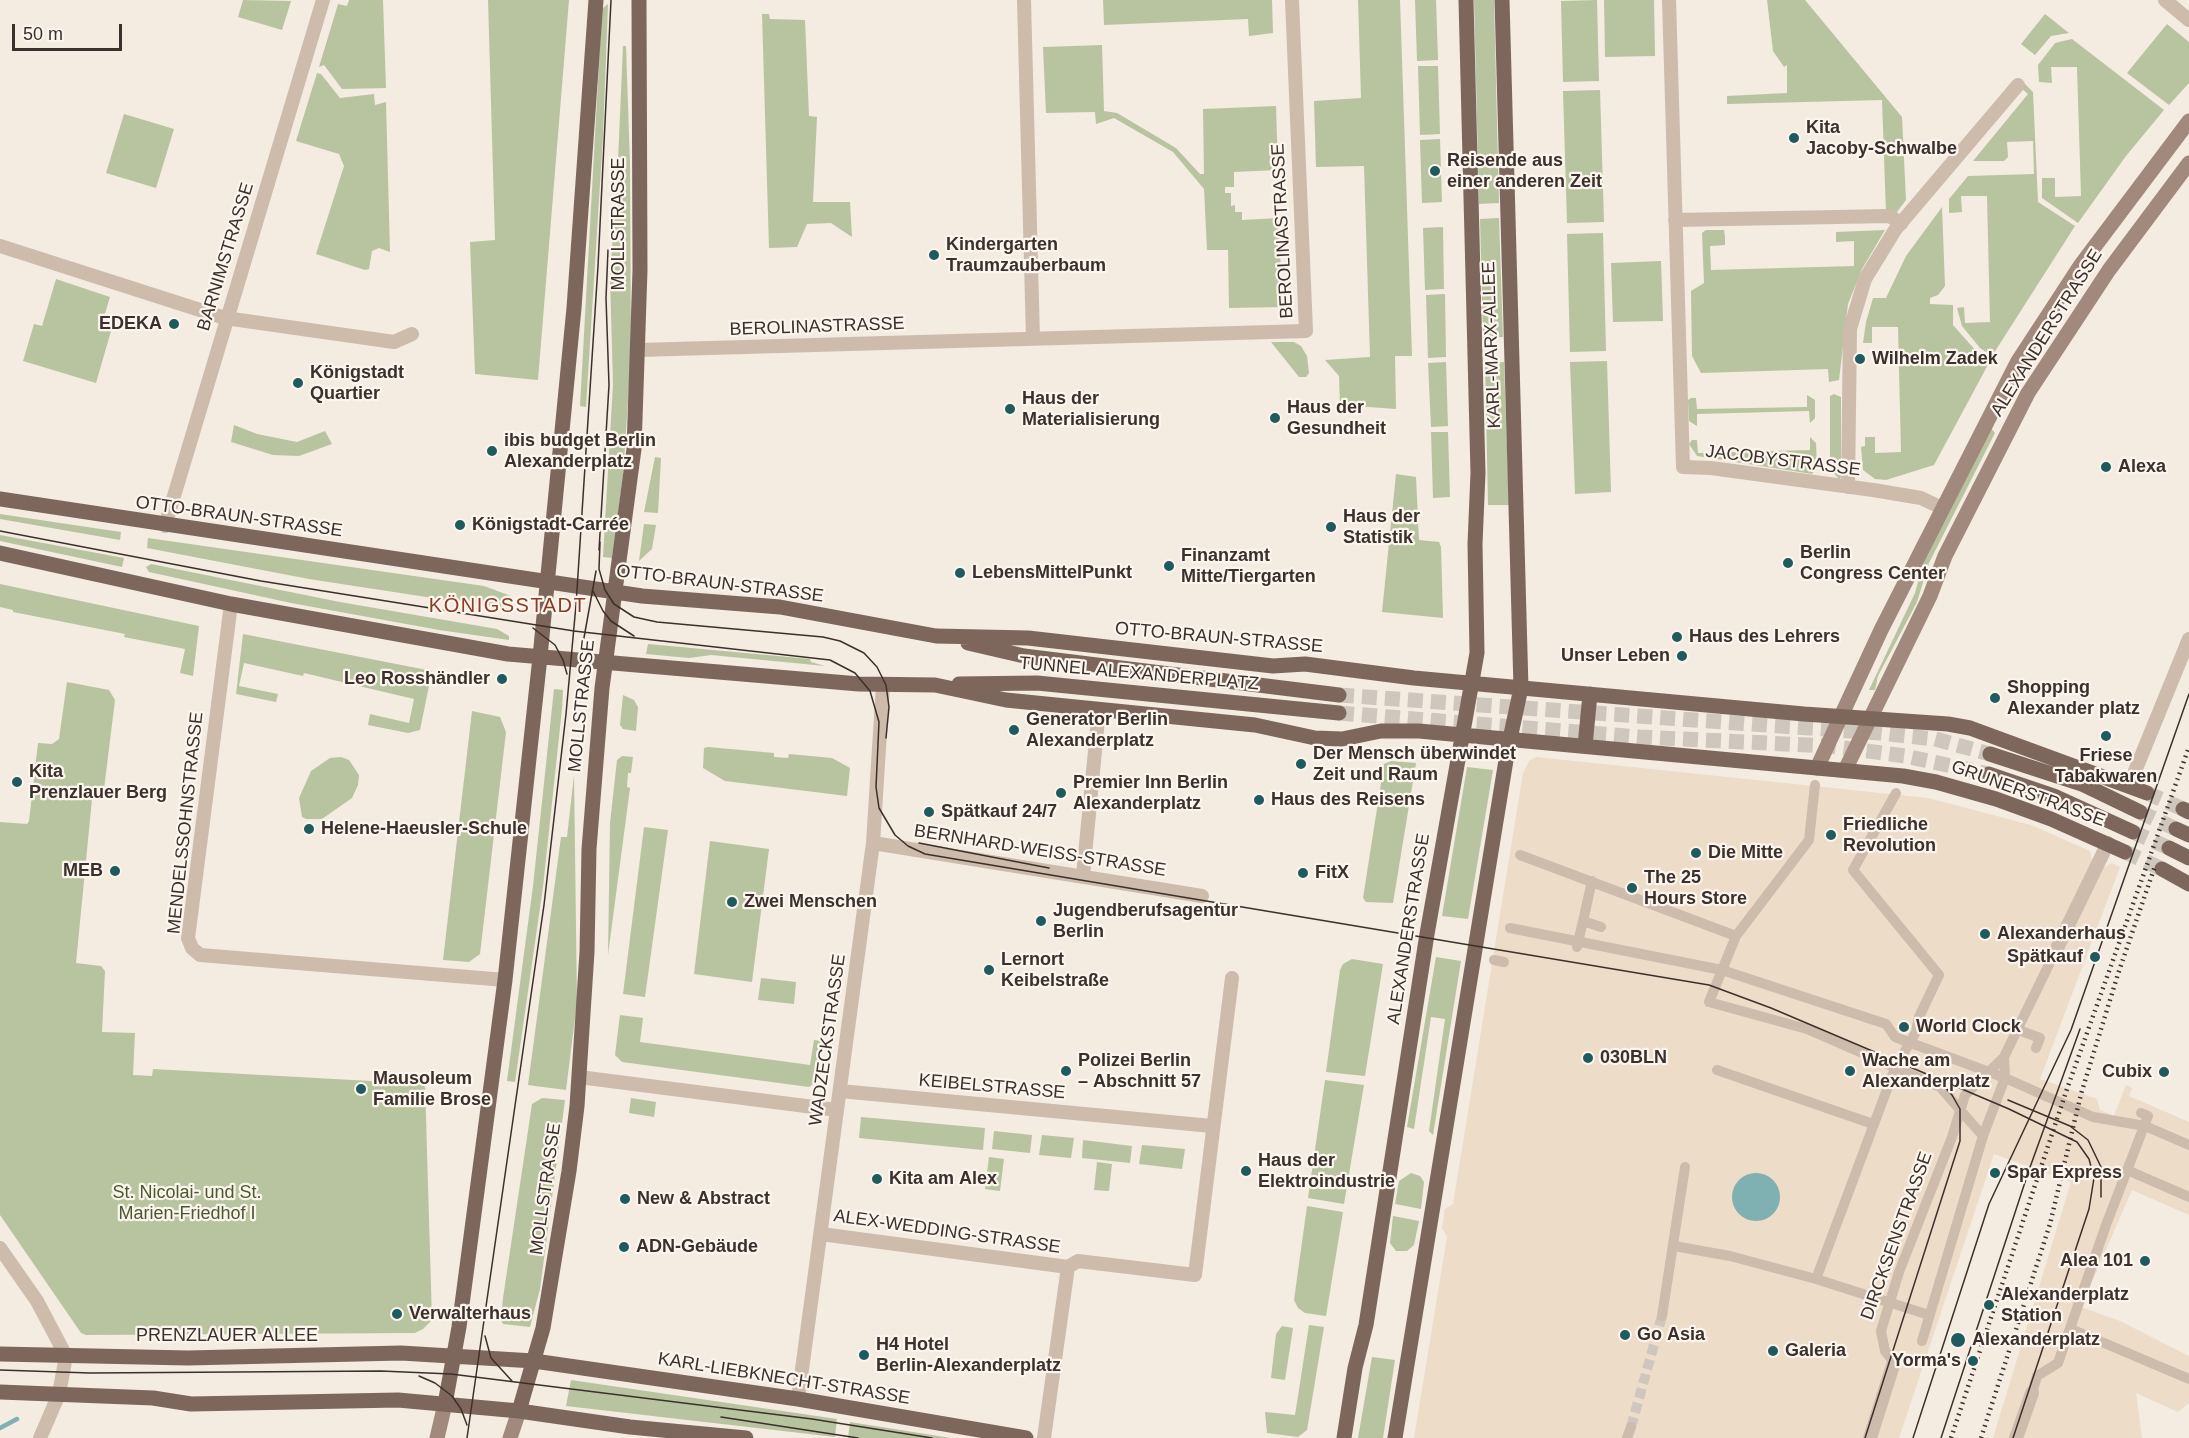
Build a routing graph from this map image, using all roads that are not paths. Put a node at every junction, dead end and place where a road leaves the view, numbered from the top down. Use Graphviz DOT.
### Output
graph roads {
  1 [pos="323,0"];
  2 [pos="596,0"];
  3 [pos="639,0"];
  4 [pos="1024,0"];
  5 [pos="1292,0"];
  6 [pos="1466,0"];
  7 [pos="1502,0"];
  8 [pos="1669,0"];
  9 [pos="2165,0"];
  10 [pos="2189,20"];
  11 [pos="2018,85"];
  12 [pos="2189,121"];
  13 [pos="2189,163"];
  14 [pos="1675,220"];
  15 [pos="1901,224"];
  16 [pos="0,246"];
  17 [pos="225,318"];
  18 [pos="412,334"];
  19 [pos="1033,338"];
  20 [pos="639,350"];
  21 [pos="1848,487"];
  22 [pos="0,499"];
  23 [pos="1942,508"];
  24 [pos="165,526"];
  25 [pos="0,553"];
  26 [pos="548,582"];
  27 [pos="616,591"];
  28 [pos="231,604"];
  29 [pos="936,636"];
  30 [pos="2189,639"];
  31 [pos="540,657"];
  32 [pos="604,664"];
  33 [pos="1473,683"];
  34 [pos="883,685"];
  35 [pos="935,685"];
  36 [pos="1521,688"];
  37 [pos="1590,694"];
  38 [pos="1339,695"];
  39 [pos="1099,709"];
  40 [pos="1339,713"];
  41 [pos="1840,716"];
  42 [pos="1870,718"];
  43 [pos="1464,735"];
  44 [pos="1510,740"];
  45 [pos="1585,746"];
  46 [pos="1990,754"];
  47 [pos="1817,768"];
  48 [pos="1845,770"];
  49 [pos="1989,774"];
  50 [pos="1815,785"];
  51 [pos="2129,786"];
  52 [pos="1896,793"];
  53 [pos="2147,793"];
  54 [pos="2140,812"];
  55 [pos="2133,832"];
  56 [pos="873,843"];
  57 [pos="2108,843"];
  58 [pos="2169,849"];
  59 [pos="2125,852"];
  60 [pos="1520,855"];
  61 [pos="2189,858"];
  62 [pos="2162,868"];
  63 [pos="1083,876"];
  64 [pos="1592,880"];
  65 [pos="2189,884"];
  66 [pos="1202,896"];
  67 [pos="1582,921"];
  68 [pos="1600,927"];
  69 [pos="1510,928"];
  70 [pos="1736,936"];
  71 [pos="1577,944"];
  72 [pos="2058,946"];
  73 [pos="1722,970"];
  74 [pos="1233,978"];
  75 [pos="505,980"];
  76 [pos="2016,1029"];
  77 [pos="1908,1042"];
  78 [pos="2036,1048"];
  79 [pos="2004,1057"];
  80 [pos="1895,1068"];
  81 [pos="1718,1070"];
  82 [pos="1988,1072"];
  83 [pos="579,1077"];
  84 [pos="2005,1078"];
  85 [pos="840,1091"];
  86 [pos="1960,1109"];
  87 [pos="837,1110"];
  88 [pos="2141,1113"];
  89 [pos="1873,1124"];
  90 [pos="1212,1126"];
  91 [pos="2145,1126"];
  92 [pos="1983,1136"];
  93 [pos="2189,1145"];
  94 [pos="1685,1167"];
  95 [pos="2127,1170"];
  96 [pos="2189,1197"];
  97 [pos="821,1234"];
  98 [pos="1674,1246"];
  99 [pos="0,1248"];
  100 [pos="1068,1267"];
  101 [pos="1816,1279"];
  102 [pos="1890,1303"];
  103 [pos="1662,1316"];
  104 [pos="1929,1316"];
  105 [pos="2071,1329"];
  106 [pos="1922,1341"];
  107 [pos="0,1354"];
  108 [pos="454,1355"];
  109 [pos="66,1356"];
  110 [pos="534,1361"];
  111 [pos="1894,1362"];
  112 [pos="2188,1378"];
  113 [pos="0,1392"];
  114 [pos="2032,1393"];
  115 [pos="59,1394"];
  116 [pos="798,1399"];
  117 [pos="445,1404"];
  118 [pos="519,1411"];
  119 [pos="40,1438"];
  120 [pos="437,1438"];
  121 [pos="510,1438"];
  122 [pos="746,1438"];
  123 [pos="1026,1438"];
  124 [pos="1044,1438"];
  125 [pos="1344,1438"];
  126 [pos="1395,1438"];
  127 [pos="1870,1438"];
  128 [pos="2016,1438"];
  1 -- 17 [label="street, BARNIMSTRASSE"];
  2 -- 26 [label="main road, MOLLSTRASSE"];
  3 -- 20 [label="main road, MOLLSTRASSE"];
  4 -- 19 [label="street"];
  5 -- 19 [label="street, BEROLINASTRASSE"];
  6 -- 33 [label="main road, KARL-MARX-ALLEE"];
  7 -- 36 [label="main road, KARL-MARX-ALLEE"];
  8 -- 14 [label="street, JACOBYSTRASSE"];
  9 -- 10 [label="street"];
  11 -- 15 [label="street"];
  12 -- 23 [label="main road, ALEXANDERSTRASSE"];
  13 -- 42 [label="main road, ALEXANDERSTRASSE"];
  14 -- 15 [label="street"];
  14 -- 21 [label="street, JACOBYSTRASSE"];
  15 -- 21 [label="street"];
  16 -- 17 [label="street"];
  17 -- 18 [label="street"];
  17 -- 24 [label="street, BARNIMSTRASSE"];
  19 -- 20 [label="street, BEROLINASTRASSE"];
  20 -- 27 [label="main road, MOLLSTRASSE"];
  21 -- 23 [label="street, JACOBYSTRASSE"];
  22 -- 24 [label="main road, OTTO-BRAUN-STRASSE"];
  23 -- 41 [label="main road, ALEXANDERSTRASSE"];
  24 -- 26 [label="main road, OTTO-BRAUN-STRASSE"];
  25 -- 28 [label="main road"];
  26 -- 27 [label="main road, OTTO-BRAUN-STRASSE"];
  26 -- 31 [label="main road, MOLLSTRASSE"];
  27 -- 29 [label="main road, OTTO-BRAUN-STRASSE"];
  27 -- 32 [label="main road, MOLLSTRASSE"];
  28 -- 31 [label="main road"];
  28 -- 75 [label="street, MENDELSSOHNSTRASSE"];
  29 -- 33 [label="main road, OTTO-BRAUN-STRASSE"];
  29 -- 38 [label="main road, TUNNEL ALEXANDERPLATZ"];
  30 -- 51 [label="street"];
  31 -- 32 [label="main road"];
  31 -- 75 [label="main road, MOLLSTRASSE"];
  32 -- 34 [label="main road"];
  32 -- 83 [label="main road, MOLLSTRASSE"];
  33 -- 36 [label="main road"];
  33 -- 43 [label="main road, ALEXANDERSTRASSE"];
  34 -- 35 [label="main road"];
  34 -- 56 [label="street, WADZECKSTRASSE"];
  35 -- 39 [label="main road"];
  35 -- 40 [label="main road, TUNNEL ALEXANDERPLATZ"];
  36 -- 37 [label="main road"];
  36 -- 44 [label="main road, KARL-MARX-ALLEE"];
  37 -- 41 [label="main road"];
  37 -- 45 [label="main road"];
  39 -- 43 [label="main road"];
  39 -- 63 [label="street"];
  41 -- 42 [label="main road"];
  41 -- 47 [label="main road, ALEXANDERSTRASSE"];
  42 -- 48 [label="main road, ALEXANDERSTRASSE"];
  42 -- 51 [label="main road"];
  43 -- 44 [label="main road"];
  43 -- 125 [label="main road, ALEXANDERSTRASSE"];
  44 -- 45 [label="main road"];
  44 -- 126 [label="main road"];
  45 -- 47 [label="main road"];
  46 -- 54 [label="main road"];
  47 -- 48 [label="main road"];
  48 -- 57 [label="main road, GRUNERSTRASSE"];
  49 -- 55 [label="main road"];
  50 -- 70 [label="street"];
  51 -- 53 [label="main road"];
  52 -- 77 [label="street"];
  56 -- 63 [label="street, BERNHARD-WEISS-STRASSE"];
  56 -- 85 [label="street, WADZECKSTRASSE"];
  57 -- 59 [label="main road, GRUNERSTRASSE"];
  57 -- 72 [label="street, DIRCKSENSTRASSE"];
  58 -- 61 [label="main road"];
  60 -- 64 [label="street"];
  62 -- 65 [label="main road"];
  63 -- 66 [label="street, BERNHARD-WEISS-STRASSE"];
  64 -- 67 [label="street"];
  64 -- 70 [label="street"];
  67 -- 68 [label="street"];
  67 -- 71 [label="street"];
  69 -- 71 [label="street"];
  70 -- 73 [label="street"];
  71 -- 73 [label="street"];
  72 -- 76 [label="street, DIRCKSENSTRASSE"];
  73 -- 77 [label="street"];
  73 -- 80 [label="street"];
  74 -- 90 [label="street"];
  75 -- 108 [label="main road, MOLLSTRASSE"];
  76 -- 78 [label="street"];
  76 -- 79 [label="street, DIRCKSENSTRASSE"];
  77 -- 80 [label="street"];
  77 -- 82 [label="street"];
  79 -- 82 [label="street, DIRCKSENSTRASSE"];
  79 -- 84 [label="street, DIRCKSENSTRASSE"];
  80 -- 86 [label="street"];
  80 -- 89 [label="street"];
  81 -- 89 [label="street"];
  82 -- 84 [label="street"];
  82 -- 86 [label="street, DIRCKSENSTRASSE"];
  83 -- 87 [label="street"];
  83 -- 110 [label="main road, MOLLSTRASSE"];
  84 -- 91 [label="street"];
  84 -- 92 [label="street, DIRCKSENSTRASSE"];
  85 -- 87 [label="street, WADZECKSTRASSE"];
  85 -- 90 [label="street, KEIBELSTRASSE"];
  86 -- 92 [label="street"];
  86 -- 102 [label="street, DIRCKSENSTRASSE"];
  87 -- 97 [label="street, WADZECKSTRASSE"];
  88 -- 91 [label="street"];
  89 -- 101 [label="street"];
  90 -- 100 [label="street, ALEX-WEDDING-STRASSE"];
  91 -- 93 [label="street"];
  91 -- 95 [label="street"];
  92 -- 104 [label="street, DIRCKSENSTRASSE"];
  94 -- 98 [label="street"];
  95 -- 96 [label="street"];
  95 -- 105 [label="street"];
  97 -- 100 [label="street, ALEX-WEDDING-STRASSE"];
  97 -- 116 [label="street, WADZECKSTRASSE"];
  98 -- 101 [label="street"];
  98 -- 103 [label="street"];
  99 -- 109 [label="street"];
  100 -- 124 [label="street, ALEX-WEDDING-STRASSE"];
  101 -- 102 [label="street"];
  102 -- 104 [label="street"];
  102 -- 111 [label="street, DIRCKSENSTRASSE"];
  104 -- 106 [label="street, DIRCKSENSTRASSE"];
  105 -- 112 [label="street"];
  105 -- 114 [label="street"];
  107 -- 109 [label="main road, PRENZLAUER ALLEE"];
  108 -- 109 [label="main road, PRENZLAUER ALLEE"];
  108 -- 110 [label="main road, PRENZLAUER ALLEE"];
  108 -- 117 [label="main road, MOLLSTRASSE"];
  109 -- 115 [label="street"];
  110 -- 116 [label="main road, KARL-LIEBKNECHT-STRASSE"];
  110 -- 118 [label="main road, MOLLSTRASSE"];
  111 -- 127 [label="street, DIRCKSENSTRASSE"];
  113 -- 115 [label="main road"];
  114 -- 128 [label="street"];
  115 -- 117 [label="main road"];
  115 -- 119 [label="street"];
  116 -- 123 [label="main road, KARL-LIEBKNECHT-STRASSE"];
  117 -- 118 [label="main road"];
  117 -- 120 [label="main road"];
  118 -- 121 [label="main road"];
  118 -- 122 [label="main road"];
}
